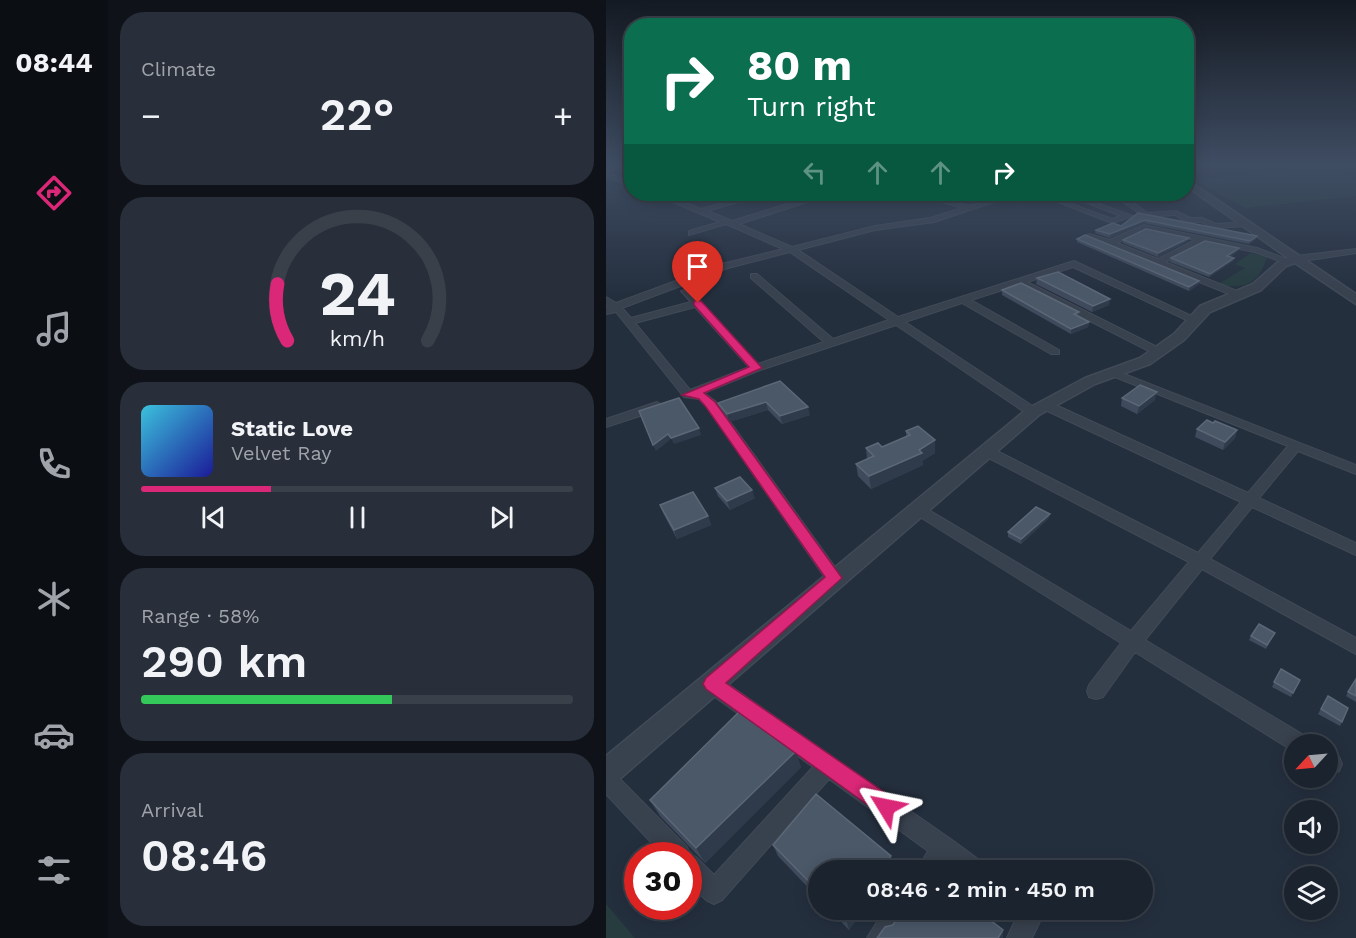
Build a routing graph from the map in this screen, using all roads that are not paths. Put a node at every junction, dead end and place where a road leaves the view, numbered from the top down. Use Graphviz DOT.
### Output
graph roads {
  1 [pos="691,208"];
  2 [pos="715,208"];
  3 [pos="780,208"];
  4 [pos="969,208"];
  5 [pos="1077,208"];
  6 [pos="1106,208"];
  7 [pos="1134,208"];
  8 [pos="1170,208"];
  9 [pos="1224,208"];
  10 [pos="1230,208"];
  11 [pos="701,212"];
  12 [pos="1176,213"];
  13 [pos="1124,222"];
  14 [pos="729,223"];
  15 [pos="1247,224"];
  16 [pos="1144,227"];
  17 [pos="692,233"];
  18 [pos="1089,236"];
  19 [pos="1203,239"];
  20 [pos="1110,243"];
  21 [pos="791,249"];
  22 [pos="1356,251"];
  23 [pos="1298,259"];
  24 [pos="1159,262"];
  25 [pos="754,276"];
  26 [pos="1020,282"];
  27 [pos="1356,290"];
  28 [pos="686,291"];
  29 [pos="1239,295"];
  30 [pos="606,300"];
  31 [pos="963,300"];
  32 [pos="1356,300"];
  33 [pos="698,303"];
  34 [pos="611,309"];
  35 [pos="1195,320"];
  36 [pos="897,321"];
  37 [pos="629,322"];
  38 [pos="831,343"];
  39 [pos="1055,352"];
  40 [pos="1159,352"];
  41 [pos="756,368"];
  42 [pos="1114,372"];
  43 [pos="678,399"];
  44 [pos="1039,408"];
  45 [pos="606,423"];
  46 [pos="1296,445"];
  47 [pos="986,451"];
  48 [pos="1356,470"];
  49 [pos="1250,499"];
  50 [pos="916,509"];
  51 [pos="1356,549"];
  52 [pos="1200,561"];
  53 [pos="834,578"];
  54 [pos="1133,641"];
  55 [pos="1356,647"];
  56 [pos="712,684"];
  57 [pos="1096,691"];
  58 [pos="1284,734"];
  59 [pos="828,766"];
  60 [pos="606,773"];
  61 [pos="606,779"];
  62 [pos="667,842"];
  63 [pos="944,848"];
  64 [pos="935,860"];
  65 [pos="960,860"];
  66 [pos="702,880"];
  67 [pos="892,920"];
  68 [pos="1028,920"];
  69 [pos="879,938"];
  70 [pos="1019,938"];
  1 -- 11 [label="street"];
  2 -- 11 [label="street"];
  3 -- 14 [label="street"];
  4 -- 21 [label="street"];
  5 -- 6 [label="street"];
  7 -- 12 [label="street"];
  8 -- 12 [label="street"];
  9 -- 15 [label="street"];
  10 -- 23 [label="street"];
  11 -- 14 [label="street"];
  12 -- 15 [label="street"];
  13 -- 16 [label="street"];
  14 -- 17 [label="street"];
  14 -- 21 [label="street"];
  15 -- 23 [label="street"];
  16 -- 19 [label="street"];
  16 -- 20 [label="street"];
  18 -- 20 [label="street"];
  19 -- 23 [label="street"];
  19 -- 24 [label="street"];
  20 -- 24 [label="street"];
  21 -- 34 [label="street"];
  21 -- 36 [label="street"];
  22 -- 23 [label="street"];
  23 -- 27 [label="street"];
  23 -- 29 [label="street"];
  23 -- 32 [label="street"];
  24 -- 29 [label="street"];
  25 -- 38 [label="street"];
  26 -- 31 [label="street"];
  26 -- 35 [label="street"];
  26 -- 40 [label="street"];
  28 -- 33 [label="street"];
  29 -- 35 [label="street"];
  30 -- 34 [label="street"];
  31 -- 36 [label="street"];
  31 -- 39 [label="street"];
  33 -- 37 [label="street"];
  33 -- 41 [label="street"];
  34 -- 37 [label="street"];
  35 -- 40 [label="street"];
  36 -- 38 [label="street"];
  36 -- 44 [label="street"];
  37 -- 43 [label="street"];
  38 -- 41 [label="street"];
  40 -- 42 [label="street"];
  41 -- 43 [label="street"];
  42 -- 44 [label="street"];
  42 -- 46 [label="street"];
  43 -- 45 [label="street"];
  43 -- 53 [label="street"];
  44 -- 47 [label="street"];
  44 -- 49 [label="street"];
  46 -- 48 [label="street"];
  46 -- 49 [label="street"];
  47 -- 50 [label="street"];
  47 -- 52 [label="street"];
  49 -- 51 [label="street"];
  49 -- 52 [label="street"];
  50 -- 53 [label="street"];
  50 -- 54 [label="street"];
  52 -- 54 [label="street"];
  52 -- 55 [label="street"];
  53 -- 56 [label="street"];
  54 -- 57 [label="street"];
  54 -- 58 [label="street"];
  56 -- 59 [label="street"];
  56 -- 60 [label="street"];
  59 -- 63 [label="street"];
  59 -- 66 [label="street"];
  61 -- 62 [label="street"];
  63 -- 64 [label="street"];
  63 -- 65 [label="street"];
  67 -- 69 [label="street"];
  68 -- 70 [label="street"];
}
